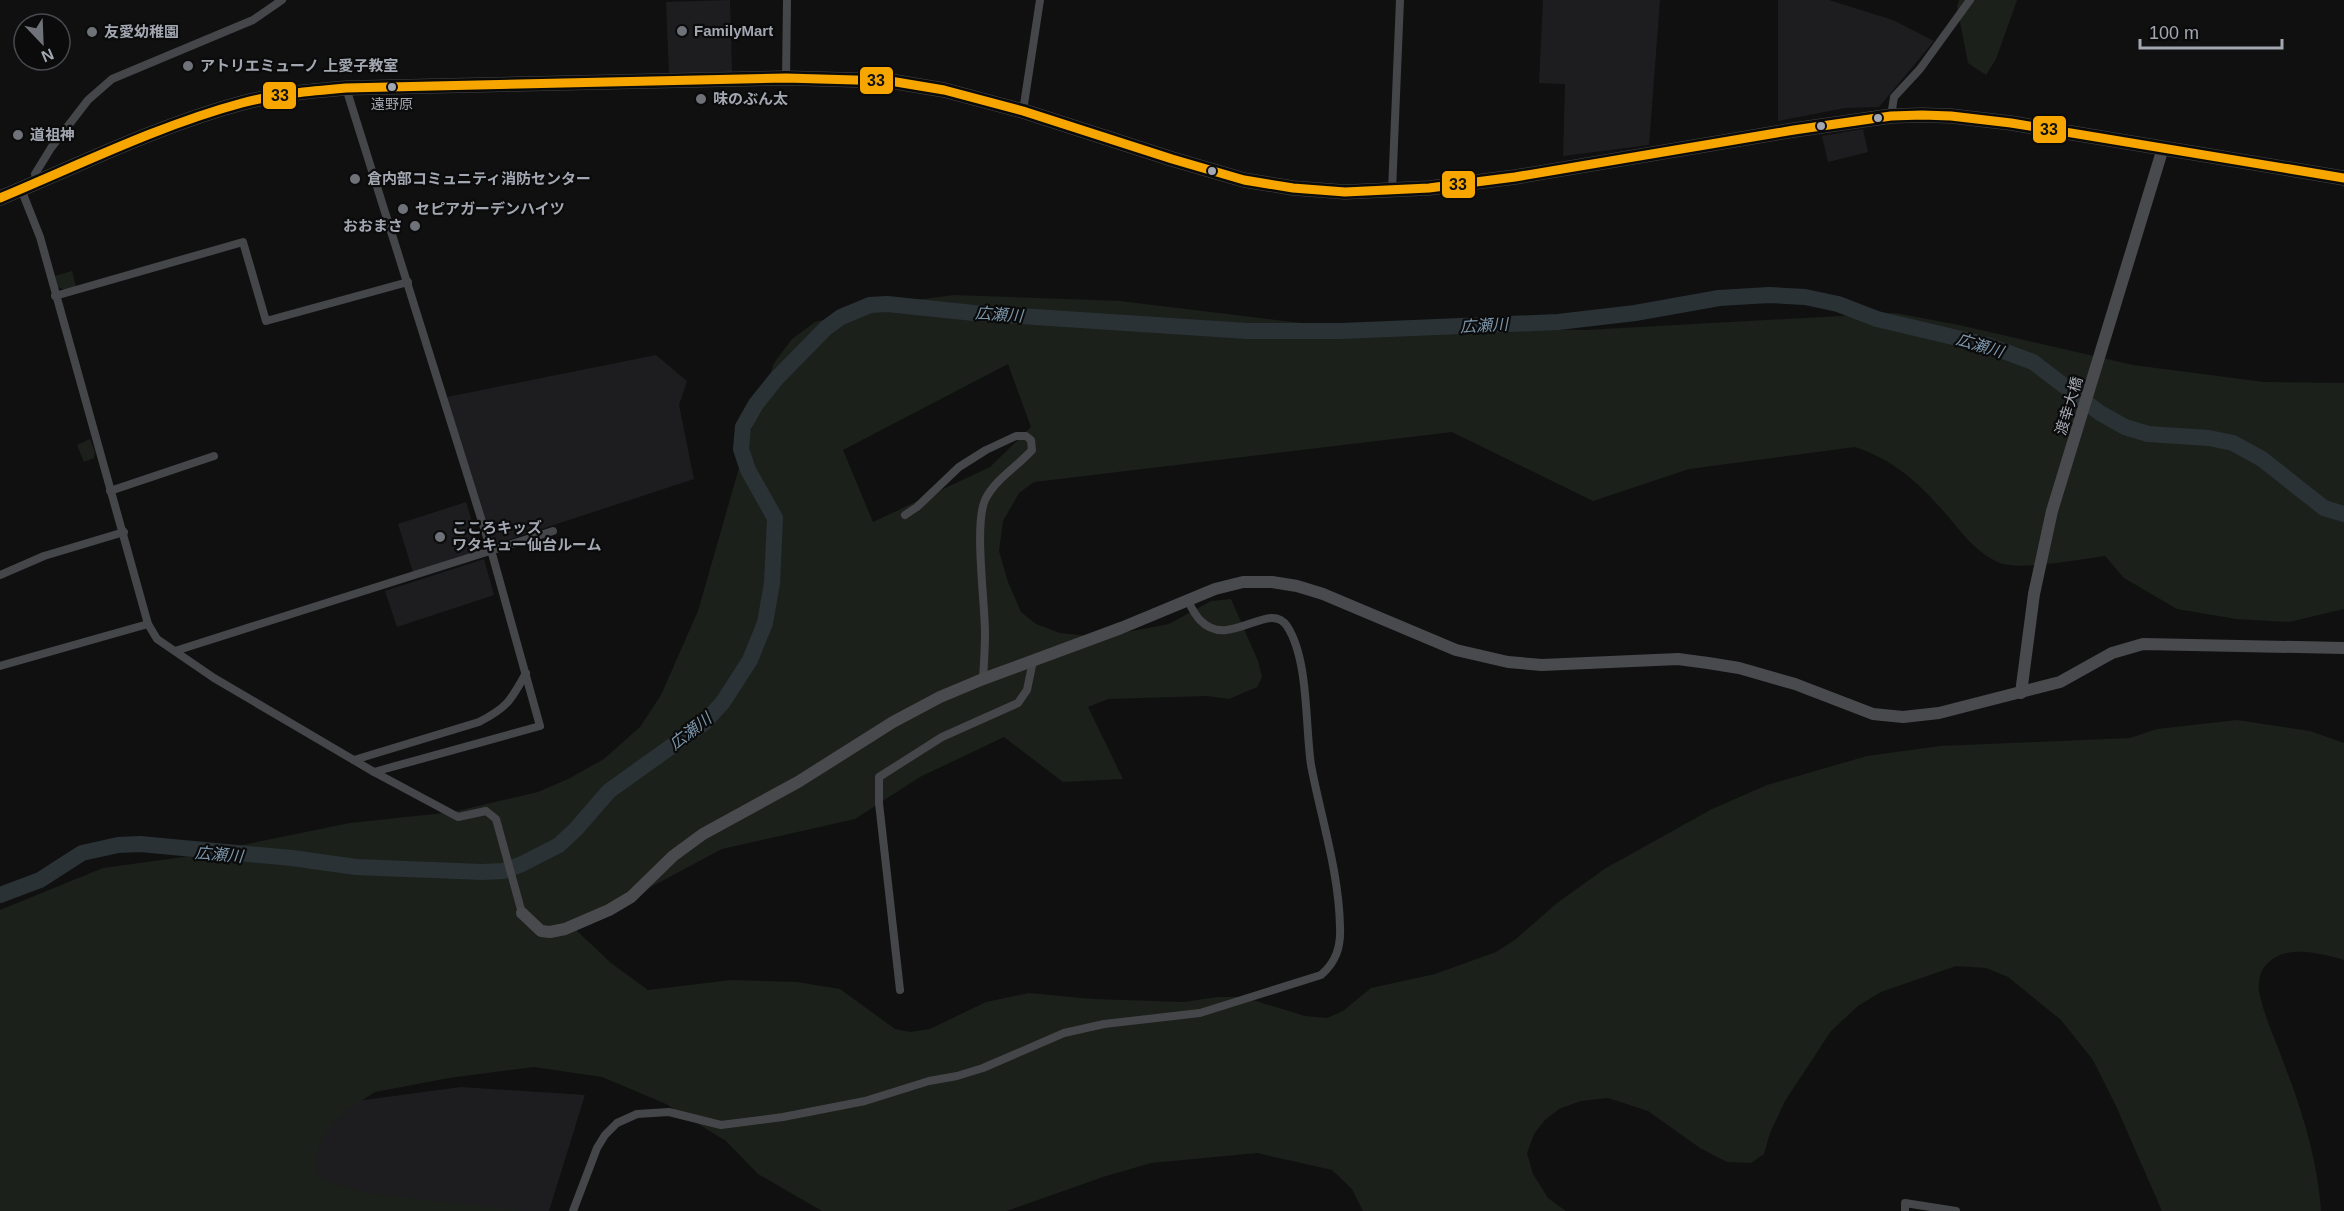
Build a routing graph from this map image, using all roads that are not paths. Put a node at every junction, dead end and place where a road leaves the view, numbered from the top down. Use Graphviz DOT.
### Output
graph roads {
  1 [pos="282,0"];
  2 [pos="787,0"];
  3 [pos="1040,0"];
  4 [pos="1400,0"];
  5 [pos="1970,0"];
  6 [pos="786,78"];
  7 [pos="346,87"];
  8 [pos="1023,111"];
  9 [pos="1891,116"];
  10 [pos="2163,148"];
  11 [pos="2344,178"];
  12 [pos="38,182"];
  13 [pos="21,189"];
  14 [pos="1392,192"];
  15 [pos="0,198"];
  16 [pos="408,282"];
  17 [pos="55,296"];
  18 [pos="214,456"];
  19 [pos="110,491"];
  20 [pos="905,515"];
  21 [pos="553,531"];
  22 [pos="124,532"];
  23 [pos="491,550"];
  24 [pos="0,575"];
  25 [pos="1188,601"];
  26 [pos="148,624"];
  27 [pos="2344,648"];
  28 [pos="175,651"];
  29 [pos="1033,661"];
  30 [pos="0,666"];
  31 [pos="526,673"];
  32 [pos="983,679"];
  33 [pos="2021,693"];
  34 [pos="354,760"];
  35 [pos="374,772"];
  36 [pos="522,913"];
  37 [pos="900,990"];
  38 [pos="573,1211"];
  39 [pos="1905,1211"];
  40 [pos="1956,1211"];
  1 -- 12 [label="street"];
  2 -- 6 [label="street"];
  3 -- 8 [label="street"];
  4 -- 14 [label="street"];
  5 -- 9 [label="street"];
  6 -- 7 [label="highway"];
  6 -- 8 [label="highway"];
  7 -- 12 [label="highway"];
  7 -- 16 [label="street"];
  8 -- 14 [label="highway"];
  9 -- 10 [label="highway"];
  9 -- 14 [label="highway"];
  10 -- 11 [label="highway"];
  10 -- 33 [label="street, 渡幸大橋"];
  12 -- 13 [label="highway"];
  13 -- 15 [label="highway"];
  13 -- 17 [label="street"];
  16 -- 17 [label="street"];
  16 -- 23 [label="street"];
  17 -- 19 [label="street"];
  18 -- 19 [label="street"];
  19 -- 22 [label="street"];
  20 -- 32 [label="street"];
  21 -- 23 [label="street"];
  22 -- 24 [label="street"];
  22 -- 26 [label="street"];
  23 -- 28 [label="street"];
  23 -- 31 [label="street"];
  25 -- 29 [label="street"];
  25 -- 33 [label="street"];
  25 -- 38 [label="street"];
  26 -- 28 [label="street"];
  26 -- 30 [label="street"];
  27 -- 33 [label="street"];
  28 -- 34 [label="street"];
  29 -- 32 [label="street"];
  29 -- 37 [label="street"];
  31 -- 34 [label="street"];
  31 -- 35 [label="street"];
  32 -- 36 [label="street"];
  34 -- 35 [label="street"];
  35 -- 36 [label="street"];
  39 -- 40 [label="street"];
}
